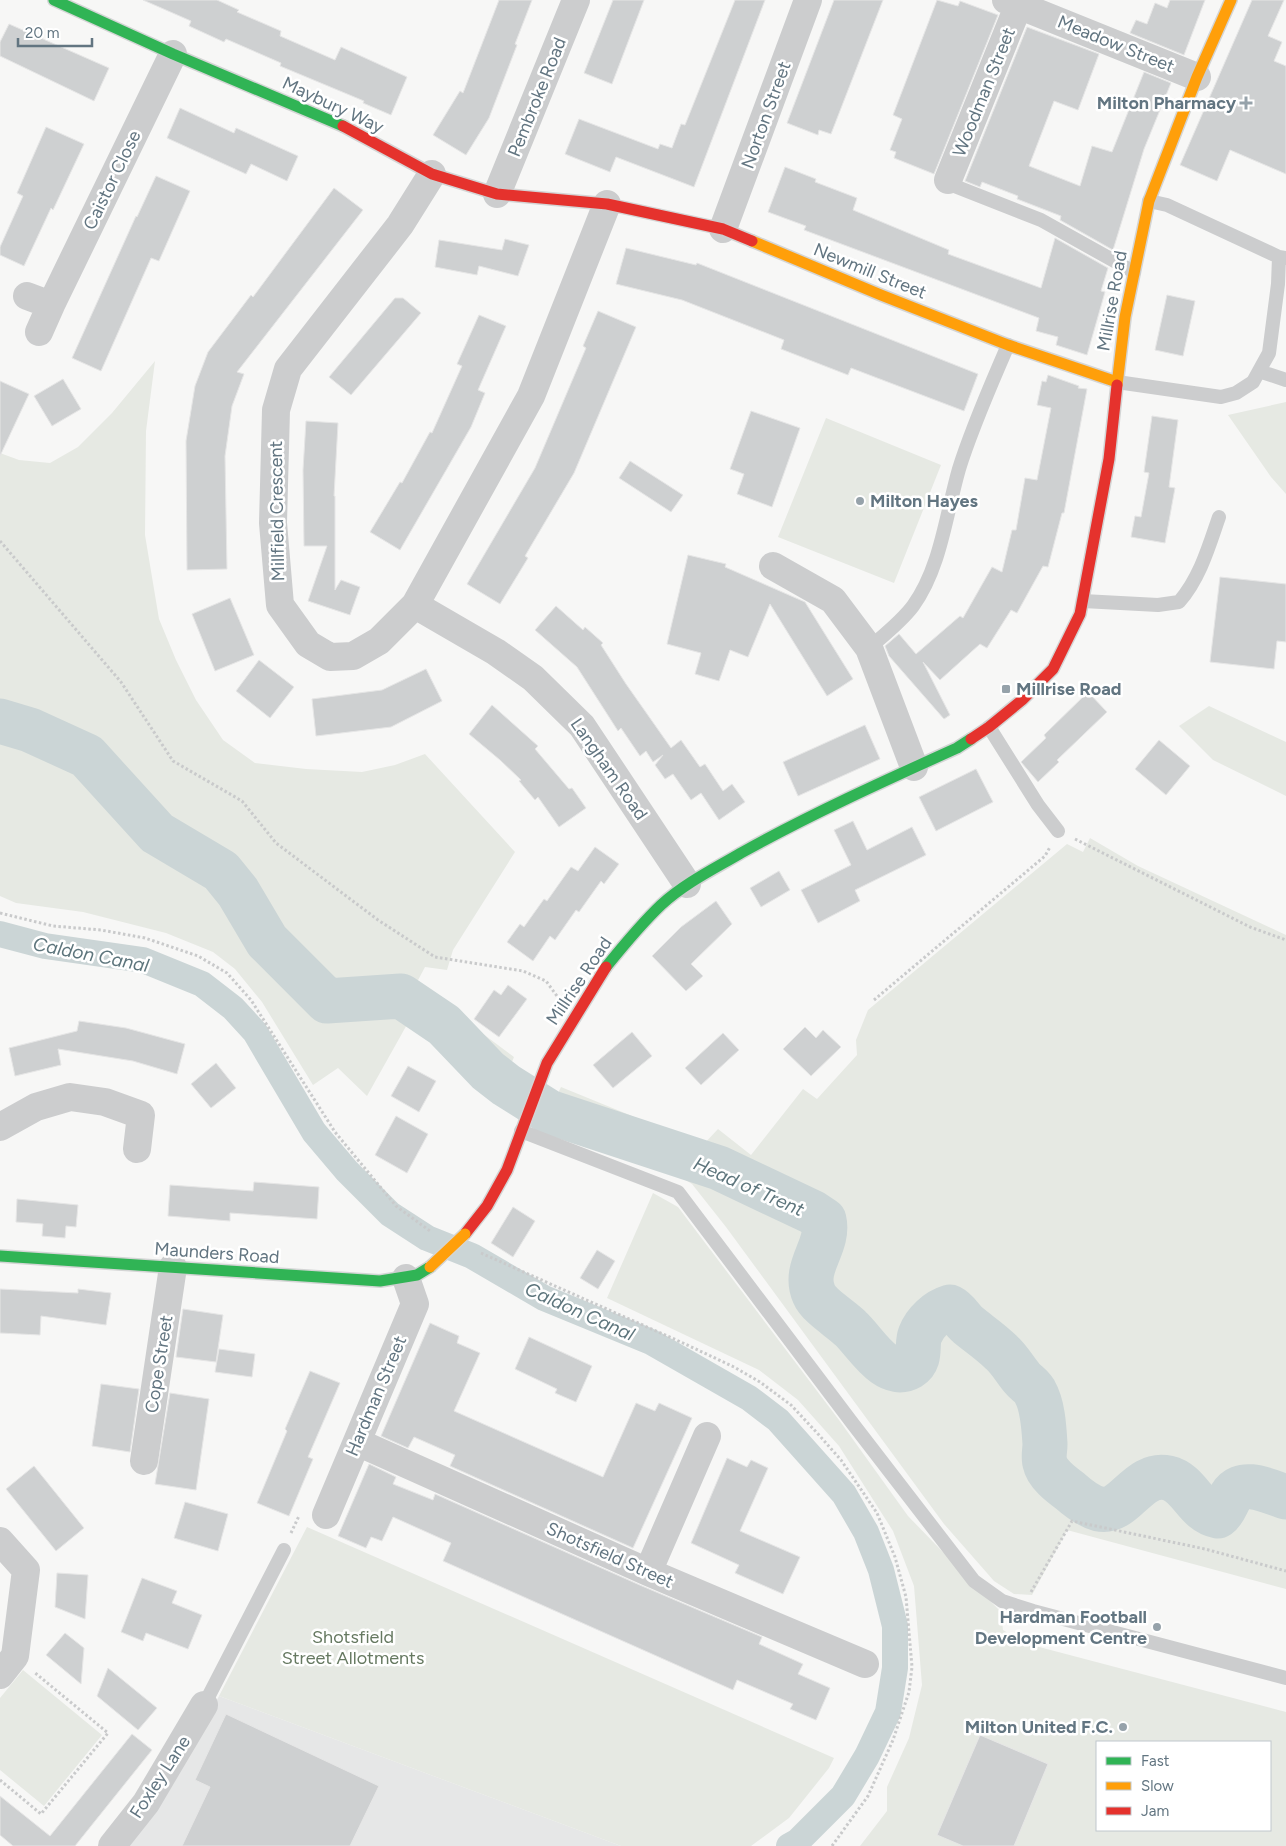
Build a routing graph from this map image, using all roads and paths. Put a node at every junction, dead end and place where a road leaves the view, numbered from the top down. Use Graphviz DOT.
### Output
graph roads {
  1 [pos="54,0"];
  2 [pos="576,0"];
  3 [pos="808,0"];
  4 [pos="1231,0"];
  5 [pos="1013,2"];
  6 [pos="173,54"];
  7 [pos="1197,77"];
  8 [pos="432,174"];
  9 [pos="948,180"];
  10 [pos="497,194"];
  11 [pos="1149,201"];
  12 [pos="607,204"];
  13 [pos="723,229"];
  14 [pos="1283,258"];
  15 [pos="1134,272"];
  16 [pos="39,332"];
  17 [pos="1008,345"];
  18 [pos="1259,371"];
  19 [pos="1286,380"];
  20 [pos="1118,382"];
  21 [pos="1219,516"];
  22 [pos="0,541"];
  23 [pos="773,566"];
  24 [pos="1083,602"];
  25 [pos="415,605"];
  26 [pos="869,648"];
  27 [pos="989,727"];
  28 [pos="914,767"];
  29 [pos="1058,831"];
  30 [pos="687,884"];
  31 [pos="0,913"];
  32 [pos="1286,940"];
  33 [pos="874,1000"];
  34 [pos="574,1018"];
  35 [pos="523,1126"];
  36 [pos="0,1128"];
  37 [pos="137,1149"];
  38 [pos="433,1233"];
  39 [pos="478,1252"];
  40 [pos="0,1256"];
  41 [pos="173,1267"];
  42 [pos="418,1272"];
  43 [pos="707,1436"];
  44 [pos="357,1442"];
  45 [pos="144,1461"];
  46 [pos="326,1515"];
  47 [pos="0,1541"];
  48 [pos="284,1550"];
  49 [pos="1286,1571"];
  50 [pos="648,1572"];
  51 [pos="1022,1608"];
  52 [pos="864,1664"];
  53 [pos="8,1666"];
  54 [pos="1286,1678"];
  55 [pos="204,1705"];
  56 [pos="0,1780"];
  57 [pos="112,1846"];
  58 [pos="832,1846"];
  1 -- 6 [label="street, Maybury Way"];
  2 -- 10 [label="street, Pembroke Road"];
  3 -- 13 [label="street, Norton Street"];
  4 -- 7 [label="street, Millrise Road"];
  5 -- 7 [label="street, Meadow Street"];
  5 -- 9 [label="street, Woodman Street"];
  6 -- 8 [label="street, Maybury Way"];
  6 -- 16 [label="street, Caistor Close"];
  7 -- 11 [label="street, Millrise Road"];
  8 -- 10 [label="street, Maybury Way"];
  8 -- 25 [label="street, Millfield Crescent"];
  9 -- 15 [label="lane"];
  10 -- 12 [label="street, Maybury Way"];
  11 -- 14 [label="lane"];
  11 -- 15 [label="street, Millrise Road"];
  12 -- 13 [label="street, Newmill Street"];
  12 -- 25 [label="street, Millfield Crescent"];
  13 -- 17 [label="street, Newmill Street"];
  14 -- 18 [label="lane"];
  15 -- 20 [label="street, Millrise Road"];
  17 -- 20 [label="street, Newmill Street"];
  17 -- 26 [label="lane"];
  18 -- 19 [label="lane"];
  18 -- 20 [label="lane"];
  20 -- 24 [label="street, Millrise Road"];
  21 -- 24 [label="lane"];
  22 -- 34 [label="path"];
  23 -- 26 [label="street"];
  24 -- 27 [label="street, Millrise Road"];
  25 -- 30 [label="street, Langham Road"];
  26 -- 28 [label="street"];
  27 -- 28 [label="street, Millrise Road"];
  27 -- 29 [label="lane"];
  28 -- 30 [label="street, Millrise Road"];
  29 -- 32 [label="path"];
  29 -- 33 [label="path"];
  30 -- 34 [label="street, Millrise Road"];
  31 -- 38 [label="path"];
  34 -- 35 [label="street, Millrise Road"];
  35 -- 42 [label="street, Millrise Road, bridge"];
  35 -- 51 [label="lane"];
  36 -- 37 [label="street"];
  39 -- 58 [label="path"];
  40 -- 41 [label="street, Maunders Road"];
  41 -- 42 [label="street, Maunders Road"];
  41 -- 45 [label="street, Cope Street"];
  42 -- 44 [label="street, Hardman Street"];
  43 -- 50 [label="street"];
  44 -- 46 [label="street, Hardman Street"];
  44 -- 50 [label="street, Shotsfield Street"];
  47 -- 53 [label="street"];
  48 -- 55 [label="lane"];
  49 -- 51 [label="path"];
  50 -- 52 [label="street, Shotsfield Street"];
  51 -- 54 [label="lane"];
  53 -- 56 [label="path"];
  55 -- 57 [label="street, Foxley Lane"];
}
